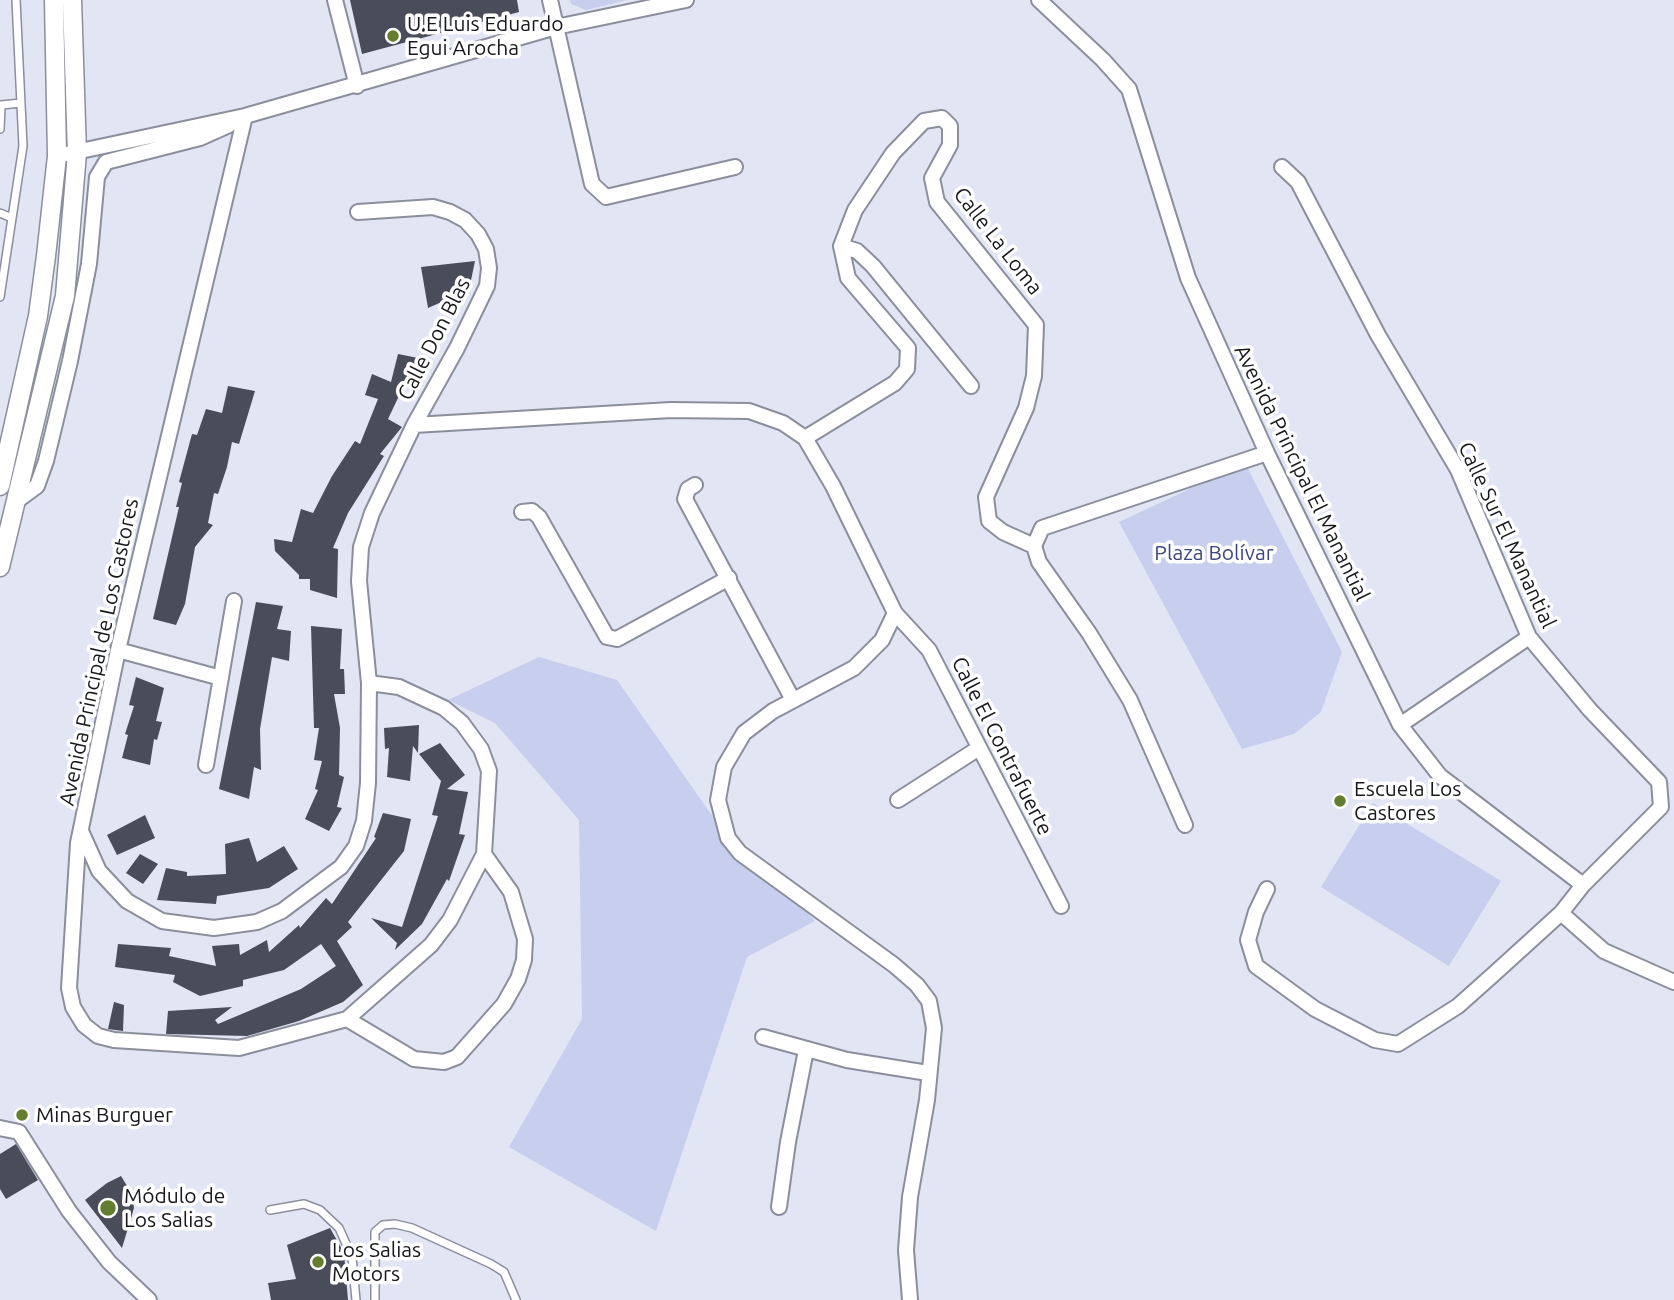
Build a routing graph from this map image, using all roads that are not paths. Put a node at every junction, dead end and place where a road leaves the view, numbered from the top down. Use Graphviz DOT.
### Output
graph roads {
  1 [pos="16,0"];
  2 [pos="54,0"];
  3 [pos="72,0"];
  4 [pos="335,0"];
  5 [pos="550,0"];
  6 [pos="685,0"];
  7 [pos="1039,0"];
  8 [pos="556,27"];
  9 [pos="357,86"];
  10 [pos="21,103"];
  11 [pos="1,105"];
  12 [pos="245,116"];
  13 [pos="0,129"];
  14 [pos="77,153"];
  15 [pos="57,156"];
  16 [pos="735,167"];
  17 [pos="1282,167"];
  18 [pos="358,212"];
  19 [pos="0,213"];
  20 [pos="12,218"];
  21 [pos="841,246"];
  22 [pos="0,297"];
  23 [pos="971,386"];
  24 [pos="414,425"];
  25 [pos="805,438"];
  26 [pos="1267,453"];
  27 [pos="695,485"];
  28 [pos="0,486"];
  29 [pos="18,500"];
  30 [pos="522,512"];
  31 [pos="1034,546"];
  32 [pos="0,567"];
  33 [pos="729,578"];
  34 [pos="234,601"];
  35 [pos="895,613"];
  36 [pos="1530,636"];
  37 [pos="118,650"];
  38 [pos="220,678"];
  39 [pos="369,683"];
  40 [pos="793,700"];
  41 [pos="1400,725"];
  42 [pos="979,748"];
  43 [pos="206,765"];
  44 [pos="898,800"];
  45 [pos="1185,825"];
  46 [pos="81,831"];
  47 [pos="484,854"];
  48 [pos="1583,885"];
  49 [pos="1268,890"];
  50 [pos="1061,906"];
  51 [pos="1561,913"];
  52 [pos="1674,982"];
  53 [pos="347,1019"];
  54 [pos="763,1037"];
  55 [pos="806,1049"];
  56 [pos="928,1073"];
  57 [pos="0,1129"];
  58 [pos="779,1207"];
  59 [pos="270,1210"];
  60 [pos="149,1300"];
  61 [pos="356,1300"];
  62 [pos="375,1300"];
  63 [pos="516,1300"];
  64 [pos="910,1300"];
  1 -- 10 [label="lane"];
  2 -- 15 [label="street"];
  3 -- 14 [label="street"];
  4 -- 9 [label="street"];
  5 -- 8 [label="street"];
  6 -- 8 [label="street"];
  7 -- 26 [label="street, Avenida Principal El Manantial"];
  8 -- 9 [label="street"];
  8 -- 16 [label="street"];
  9 -- 12 [label="street"];
  10 -- 11 [label="lane"];
  10 -- 20 [label="lane"];
  11 -- 13 [label="lane"];
  12 -- 14 [label="street"];
  12 -- 29 [label="street"];
  12 -- 37 [label="street, Avenida Principal de Los Castores"];
  14 -- 15 [label="street"];
  14 -- 29 [label="street"];
  15 -- 28 [label="street"];
  17 -- 36 [label="street, Calle Sur El Manantial"];
  18 -- 24 [label="street, Calle Don Blas"];
  19 -- 20 [label="lane"];
  20 -- 22 [label="lane"];
  21 -- 23 [label="street"];
  21 -- 25 [label="street"];
  21 -- 31 [label="street, Calle La Loma"];
  24 -- 25 [label="street"];
  24 -- 39 [label="street, Avenida Principal de Los Castores"];
  25 -- 35 [label="street"];
  26 -- 31 [label="street"];
  26 -- 41 [label="street, Avenida Principal El Manantial"];
  27 -- 33 [label="street"];
  29 -- 32 [label="street"];
  30 -- 33 [label="street"];
  31 -- 45 [label="street"];
  33 -- 40 [label="street"];
  34 -- 38 [label="street"];
  35 -- 40 [label="street"];
  35 -- 42 [label="street, Calle El Contrafuerte"];
  36 -- 41 [label="street"];
  36 -- 48 [label="street, Calle Sur El Manantial"];
  37 -- 38 [label="street"];
  37 -- 46 [label="street, Avenida Principal de Los Castores"];
  38 -- 43 [label="street"];
  39 -- 46 [label="street, Avenida Principal de Los Castores"];
  39 -- 47 [label="street"];
  40 -- 56 [label="street"];
  41 -- 48 [label="street, Avenida Principal El Manantial"];
  42 -- 44 [label="street"];
  42 -- 50 [label="street, Calle El Contrafuerte"];
  46 -- 53 [label="street"];
  47 -- 53 [label="street"];
  47 -- 53 [label="street"];
  48 -- 51 [label="street"];
  49 -- 51 [label="street"];
  51 -- 52 [label="street"];
  54 -- 55 [label="street"];
  55 -- 56 [label="street"];
  55 -- 58 [label="street"];
  56 -- 64 [label="street"];
  57 -- 60 [label="street"];
  59 -- 61 [label="lane"];
  62 -- 63 [label="lane"];
}
